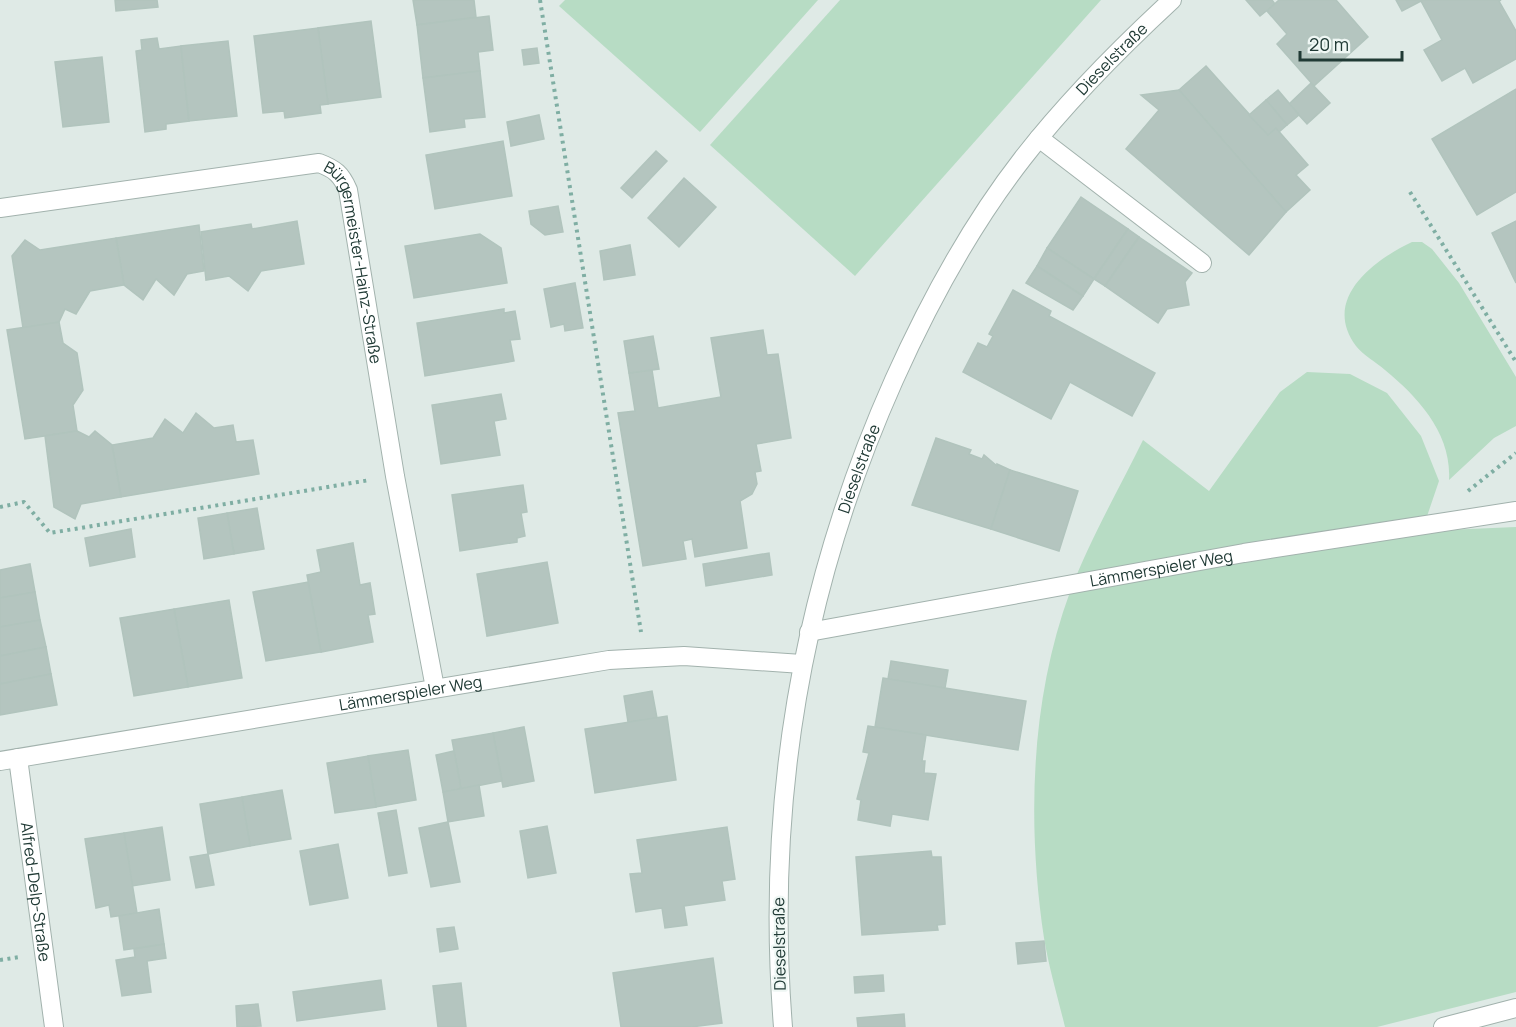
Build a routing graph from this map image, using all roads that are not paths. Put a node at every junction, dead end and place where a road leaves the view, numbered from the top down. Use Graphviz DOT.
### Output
graph roads {
  1 [pos="1172,0"];
  2 [pos="1039,138"];
  3 [pos="0,208"];
  4 [pos="1202,263"];
  5 [pos="1516,511"];
  6 [pos="809,632"];
  7 [pos="802,664"];
  8 [pos="435,688"];
  9 [pos="18,758"];
  10 [pos="0,761"];
  11 [pos="1516,1008"];
  12 [pos="54,1027"];
  13 [pos="783,1027"];
  14 [pos="1443,1027"];
  1 -- 2 [label="street, Dieselstraße"];
  2 -- 4 [label="street"];
  2 -- 6 [label="street, Dieselstraße"];
  3 -- 8 [label="street, Bürgermeister-Hainz-Straße"];
  5 -- 6 [label="street, Lämmerspieler Weg"];
  6 -- 7 [label="street, Dieselstraße"];
  7 -- 8 [label="street, Lämmerspieler Weg"];
  7 -- 13 [label="street, Dieselstraße"];
  8 -- 9 [label="street, Lämmerspieler Weg"];
  9 -- 10 [label="street, Lämmerspieler Weg"];
  9 -- 12 [label="street, Alfred-Delp-Straße"];
  11 -- 14 [label="street"];
}
